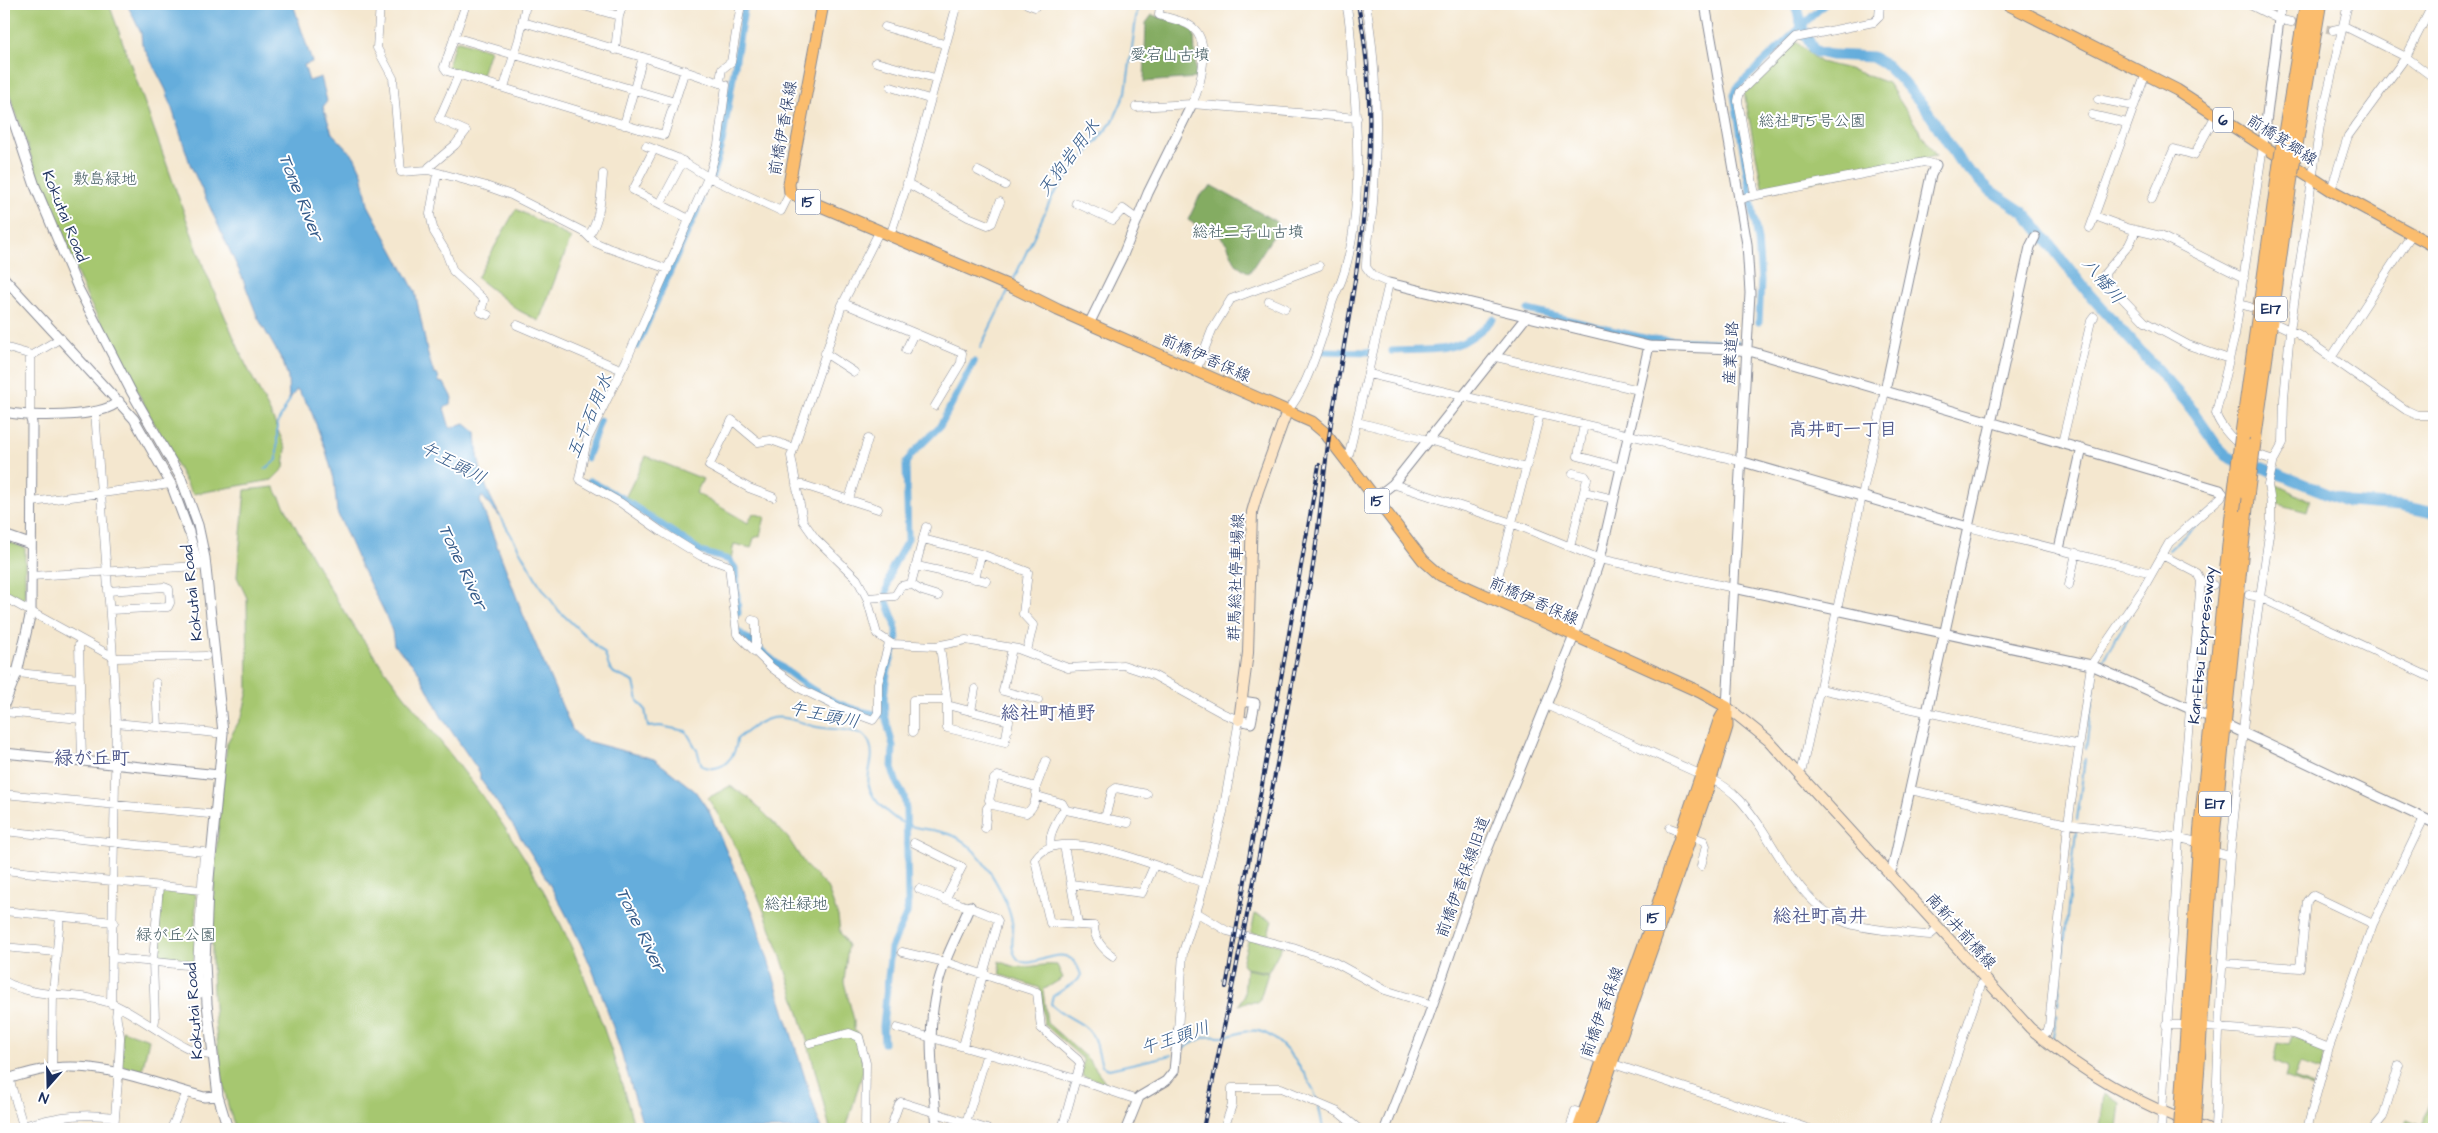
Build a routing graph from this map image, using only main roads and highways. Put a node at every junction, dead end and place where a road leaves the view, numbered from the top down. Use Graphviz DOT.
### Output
graph roads {
  1 [pos="823,4"];
  2 [pos="2007,4"];
  3 [pos="2307,4"];
  4 [pos="2319,4"];
  5 [pos="2288,151"];
  6 [pos="2434,246"];
  7 [pos="1287,411"];
  8 [pos="2248,442"];
  9 [pos="1727,707"];
  10 [pos="1239,720"];
  11 [pos="1607,1062"];
  12 [pos="2190,1119"];
  13 [pos="1578,1129"];
  14 [pos="1589,1129"];
  15 [pos="2181,1129"];
  16 [pos="2207,1129"];
  1 -- 7 [label="main road, 前橋伊香保線 / 15"];
  2 -- 6 [label="main road, 前橋箕郷線 / 6"];
  3 -- 5 [label="highway"];
  4 -- 5 [label="highway"];
  5 -- 8 [label="highway, Kan-Etsu Expressway / E17, bridge"];
  7 -- 9 [label="main road, 前橋伊香保線 / 15"];
  7 -- 10 [label="main road, 群馬総社停車場線"];
  8 -- 12 [label="highway, Kan-Etsu Expressway / E17, bridge"];
  8 -- 12 [label="highway, Kan-Etsu Expressway / E17, bridge"];
  9 -- 11 [label="main road, 前橋伊香保線 / 15"];
  9 -- 16 [label="main road, 南新井前橋線"];
  11 -- 13 [label="main road, 前橋伊香保線 / 15"];
  11 -- 14 [label="main road, 前橋伊香保線 / 15"];
  12 -- 15 [label="highway, Kan-Etsu Expressway / E17, bridge"];
}
